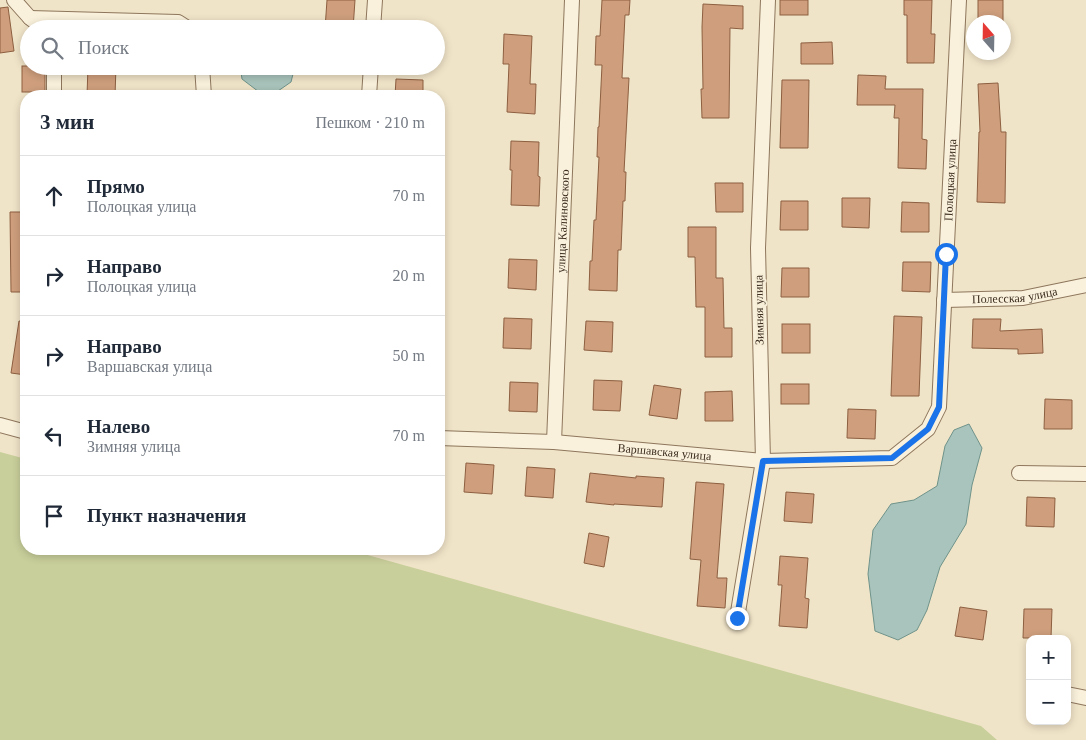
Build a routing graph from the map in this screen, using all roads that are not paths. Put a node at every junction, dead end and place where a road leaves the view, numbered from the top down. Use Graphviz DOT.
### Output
graph roads {
  1 [pos="14,0"];
  2 [pos="375,0"];
  3 [pos="572,0"];
  4 [pos="768,0"];
  5 [pos="959,0"];
  6 [pos="30,18"];
  7 [pos="33,20"];
  8 [pos="104,20"];
  9 [pos="374,20"];
  10 [pos="54,75"];
  11 [pos="203,75"];
  12 [pos="370,75"];
  13 [pos="54,90"];
  14 [pos="204,90"];
  15 [pos="369,90"];
  16 [pos="1086,285"];
  17 [pos="944,300"];
  18 [pos="0,425"];
  19 [pos="20,430"];
  20 [pos="445,438"];
  21 [pos="554,442"];
  22 [pos="892,458"];
  23 [pos="763,461"];
  24 [pos="1018,473"];
  25 [pos="1086,474"];
  26 [pos="737,618"];
  27 [pos="1071,695"];
  28 [pos="1086,698"];
  1 -- 6 [label="street"];
  2 -- 9 [label="street"];
  3 -- 21 [label="street, улица Калиновского"];
  4 -- 23 [label="street, Зимняя улица"];
  5 -- 17 [label="street, Полоцкая улица"];
  6 -- 7 [label="street"];
  6 -- 8 [label="street"];
  10 -- 13 [label="street"];
  11 -- 14 [label="street"];
  12 -- 15 [label="street"];
  16 -- 17 [label="street, Полесская улица"];
  17 -- 22 [label="street, Полоцкая улица"];
  18 -- 19 [label="street"];
  20 -- 21 [label="street, Варшавская улица"];
  21 -- 23 [label="street, Варшавская улица"];
  22 -- 23 [label="street, Варшавская улица"];
  23 -- 26 [label="street, Зимняя улица"];
  24 -- 25 [label="street"];
  27 -- 28 [label="street"];
}
